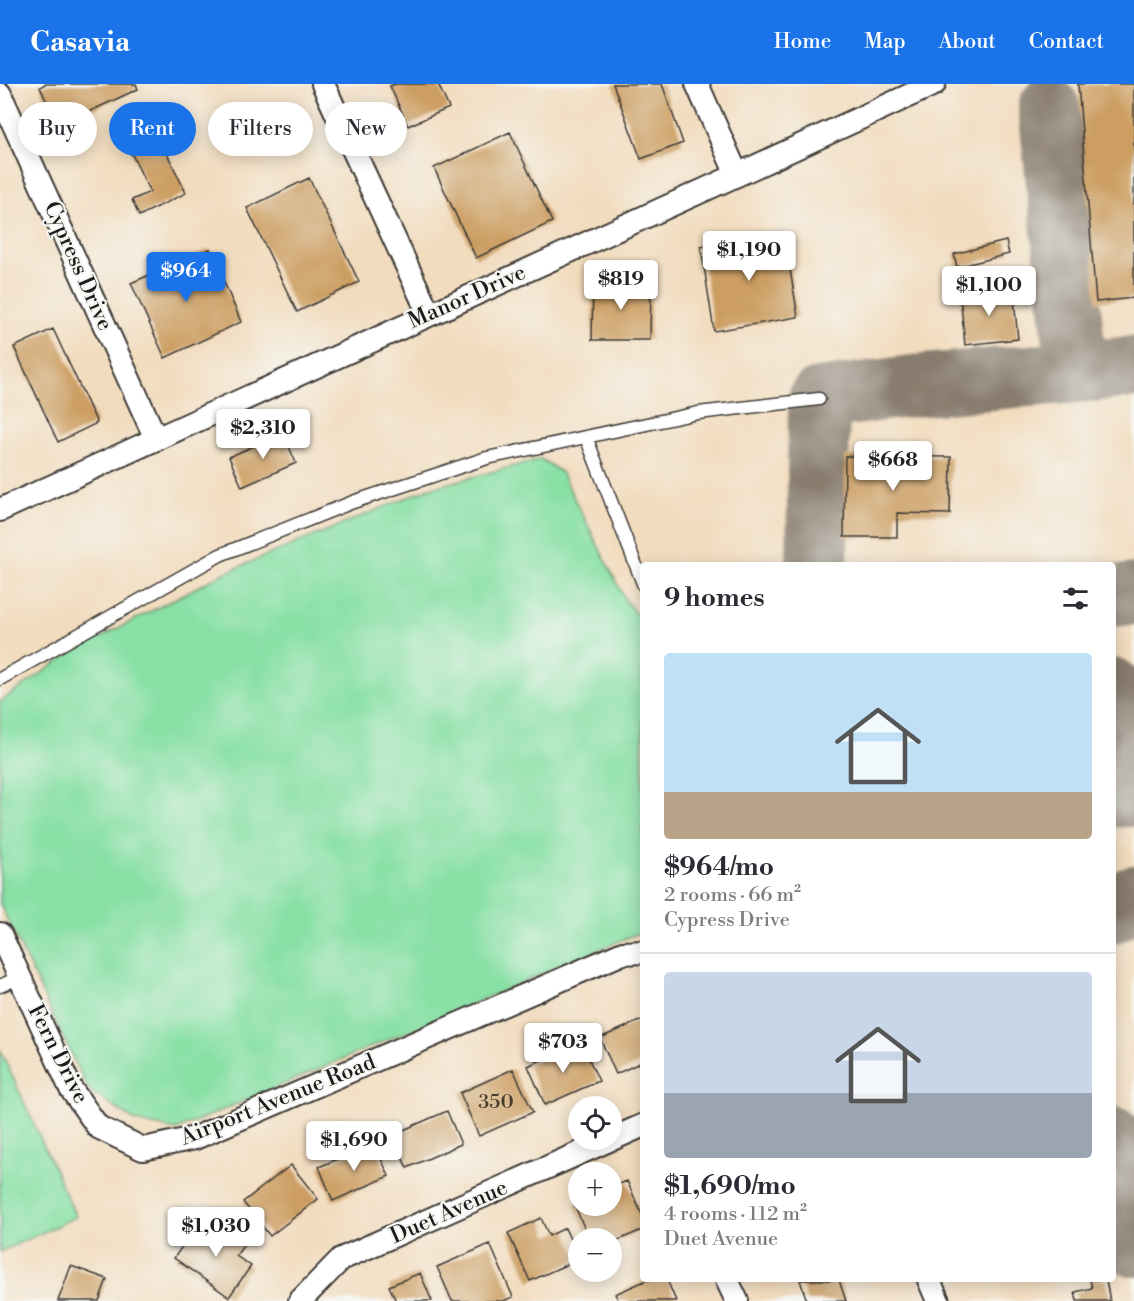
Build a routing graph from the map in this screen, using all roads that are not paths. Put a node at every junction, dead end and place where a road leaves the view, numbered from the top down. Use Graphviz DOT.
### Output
graph roads {
  1 [pos="323,84"];
  2 [pos="697,84"];
  3 [pos="934,84"];
  4 [pos="0,94"];
  5 [pos="737,175"];
  6 [pos="429,314"];
  7 [pos="819,399"];
  8 [pos="586,437"];
  9 [pos="156,439"];
  10 [pos="0,510"];
  11 [pos="640,576"];
  12 [pos="0,679"];
  13 [pos="0,934"];
  14 [pos="640,952"];
  15 [pos="10,982"];
  16 [pos="640,1127"];
  17 [pos="622,1134"];
  18 [pos="143,1149"];
  19 [pos="586,1150"];
  20 [pos="728,1282"];
  21 [pos="929,1282"];
  22 [pos="300,1301"];
  23 [pos="737,1301"];
  24 [pos="938,1301"];
  1 -- 6 [label="street"];
  2 -- 5 [label="street"];
  3 -- 5 [label="street, Manor Drive"];
  4 -- 9 [label="street, Cypress Drive"];
  5 -- 6 [label="street, Manor Drive"];
  6 -- 9 [label="street, Manor Drive"];
  7 -- 8 [label="lane"];
  8 -- 11 [label="lane"];
  8 -- 12 [label="lane"];
  9 -- 10 [label="street, Manor Drive"];
  13 -- 15 [label="street, Fern Drive"];
  14 -- 18 [label="street, Airport Avenue Road"];
  15 -- 18 [label="street, Fern Drive"];
  16 -- 17 [label="street, Duet Avenue"];
  19 -- 22 [label="street, Duet Avenue"];
  20 -- 23 [label="street"];
  21 -- 24 [label="street"];
}
